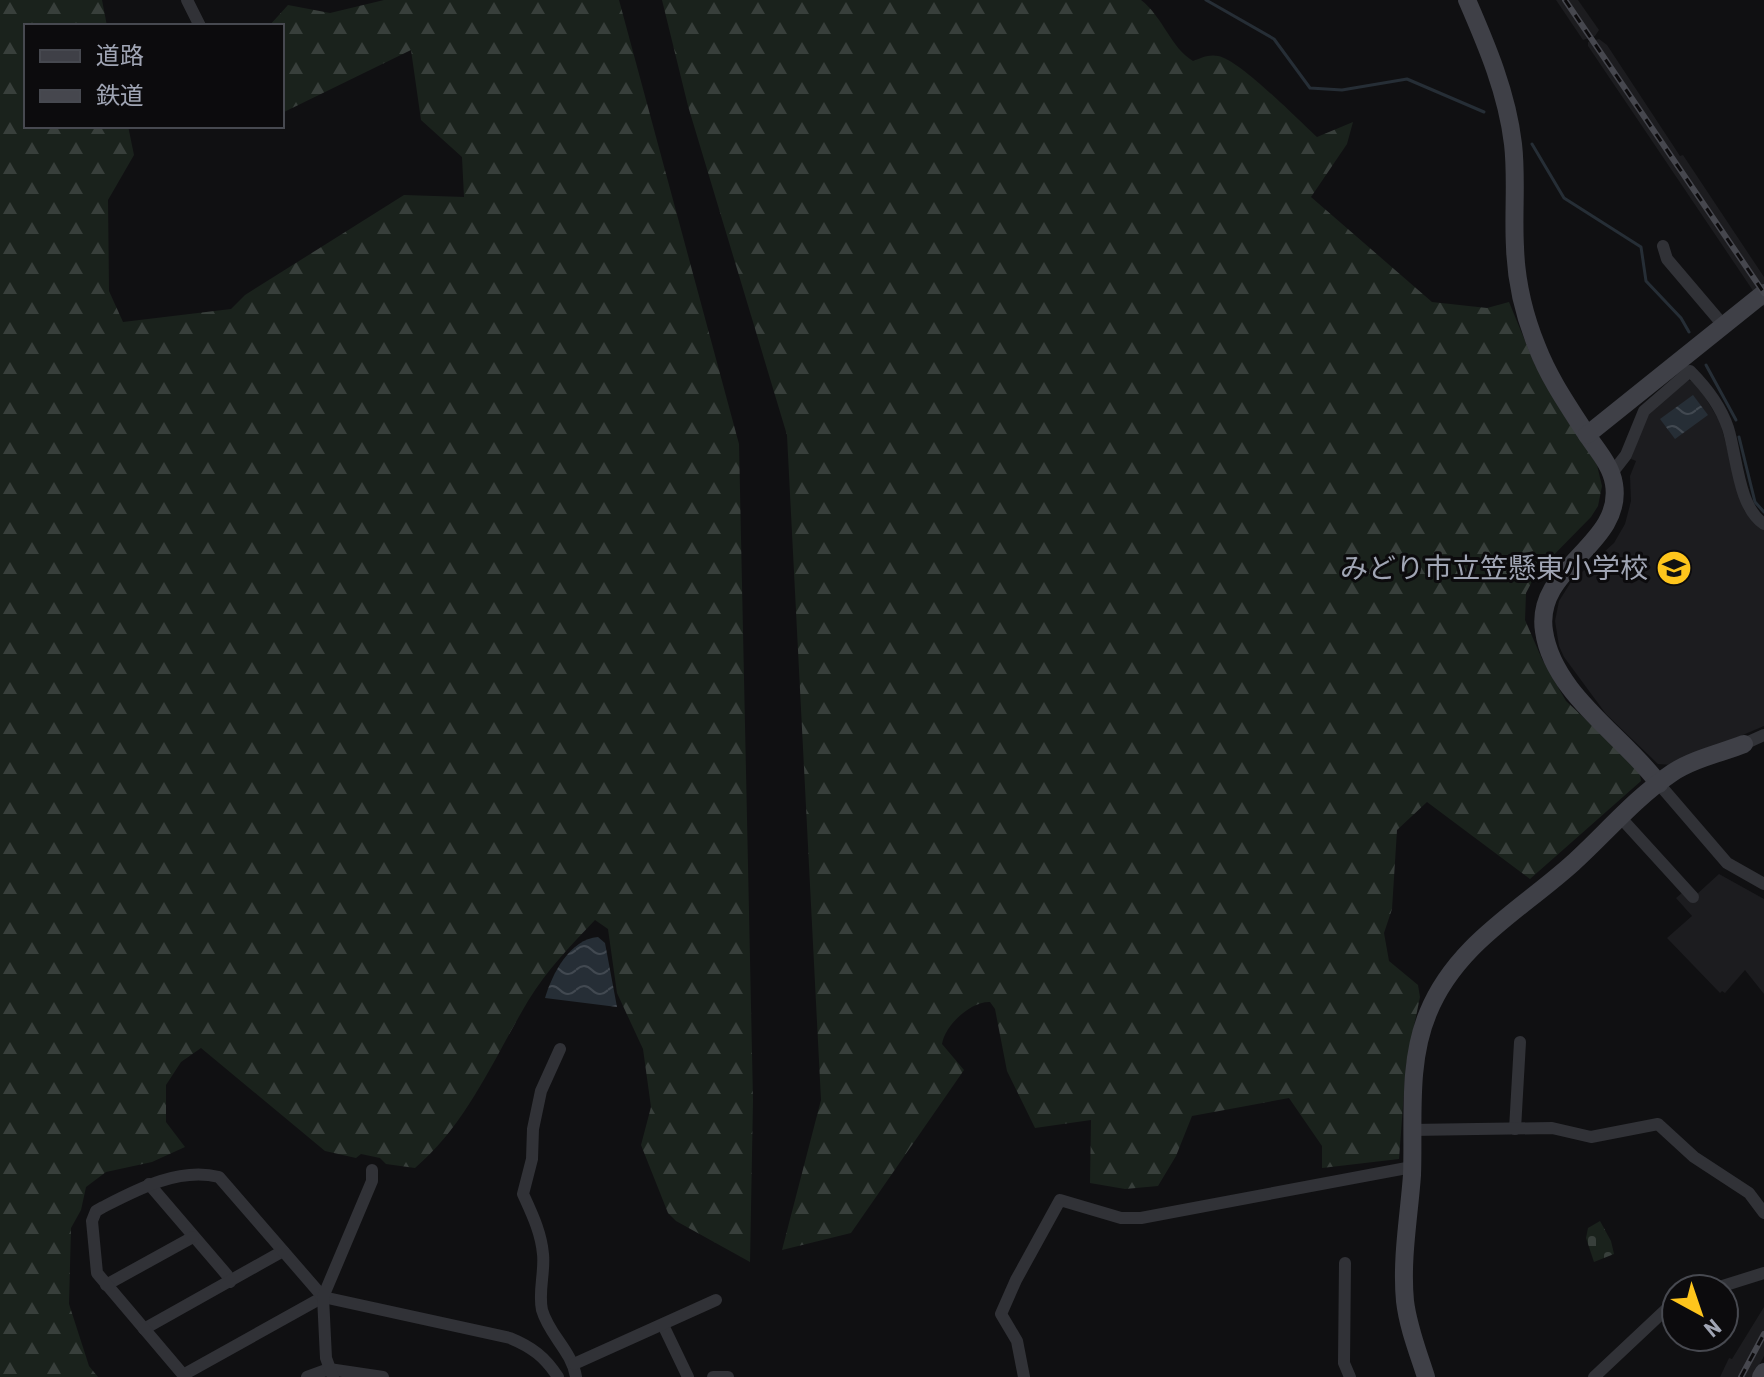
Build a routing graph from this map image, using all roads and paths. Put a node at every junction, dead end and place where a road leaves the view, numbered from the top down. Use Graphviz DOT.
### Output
graph roads {
  1 [pos="187,0"];
  2 [pos="1467,0"];
  3 [pos="199,24"];
  4 [pos="1663,246"];
  5 [pos="1757,296"];
  6 [pos="1718,319"];
  7 [pos="1640,393"];
  8 [pos="1587,435"];
  9 [pos="1612,473"];
  10 [pos="1764,524"];
  11 [pos="1764,735"];
  12 [pos="1744,744"];
  13 [pos="1659,784"];
  14 [pos="1621,818"];
  15 [pos="1764,884"];
  16 [pos="1693,897"];
  17 [pos="1520,1042"];
  18 [pos="560,1049"];
  19 [pos="1515,1129"];
  20 [pos="1411,1130"];
  21 [pos="1412,1167"];
  22 [pos="372,1170"];
  23 [pos="149,1184"];
  24 [pos="1764,1213"];
  25 [pos="193,1237"];
  26 [pos="283,1251"];
  27 [pos="1345,1263"];
  28 [pos="1764,1273"];
  29 [pos="1740,1281"];
  30 [pos="230,1282"];
  31 [pos="106,1285"];
  32 [pos="323,1297"];
  33 [pos="716,1300"];
  34 [pos="1660,1315"];
  35 [pos="663,1325"];
  36 [pos="144,1329"];
  37 [pos="575,1371"];
  38 [pos="331,1373"];
  39 [pos="184,1376"];
  40 [pos="307,1377"];
  41 [pos="383,1377"];
  42 [pos="558,1377"];
  43 [pos="688,1377"];
  44 [pos="713,1377"];
  45 [pos="728,1377"];
  46 [pos="1025,1377"];
  47 [pos="1350,1377"];
  48 [pos="1426,1377"];
  49 [pos="1594,1377"];
  1 -- 3 [label="street"];
  2 -- 8 [label="street"];
  4 -- 6 [label="street"];
  5 -- 6 [label="street"];
  5 -- 7 [label="street"];
  6 -- 7 [label="street"];
  7 -- 8 [label="street"];
  8 -- 9 [label="street"];
  9 -- 10 [label="street"];
  9 -- 13 [label="street"];
  11 -- 12 [label="street"];
  12 -- 13 [label="street"];
  13 -- 14 [label="street"];
  13 -- 15 [label="street"];
  14 -- 16 [label="street"];
  14 -- 20 [label="street"];
  17 -- 19 [label="street"];
  18 -- 37 [label="street"];
  19 -- 20 [label="street"];
  19 -- 24 [label="street"];
  20 -- 21 [label="street"];
  21 -- 46 [label="street"];
  21 -- 48 [label="street"];
  22 -- 32 [label="street"];
  23 -- 25 [label="street"];
  23 -- 26 [label="street"];
  23 -- 31 [label="street"];
  25 -- 30 [label="street"];
  25 -- 31 [label="street"];
  26 -- 30 [label="street"];
  26 -- 32 [label="street"];
  27 -- 47 [label="street"];
  28 -- 29 [label="street"];
  30 -- 36 [label="street"];
  31 -- 36 [label="street"];
  32 -- 38 [label="street"];
  32 -- 39 [label="street"];
  32 -- 42 [label="street"];
  33 -- 35 [label="street"];
  34 -- 49 [label="street"];
  35 -- 37 [label="street"];
  35 -- 43 [label="street"];
  36 -- 39 [label="street"];
  38 -- 40 [label="street"];
  38 -- 41 [label="street"];
  44 -- 45 [label="street"];
}
